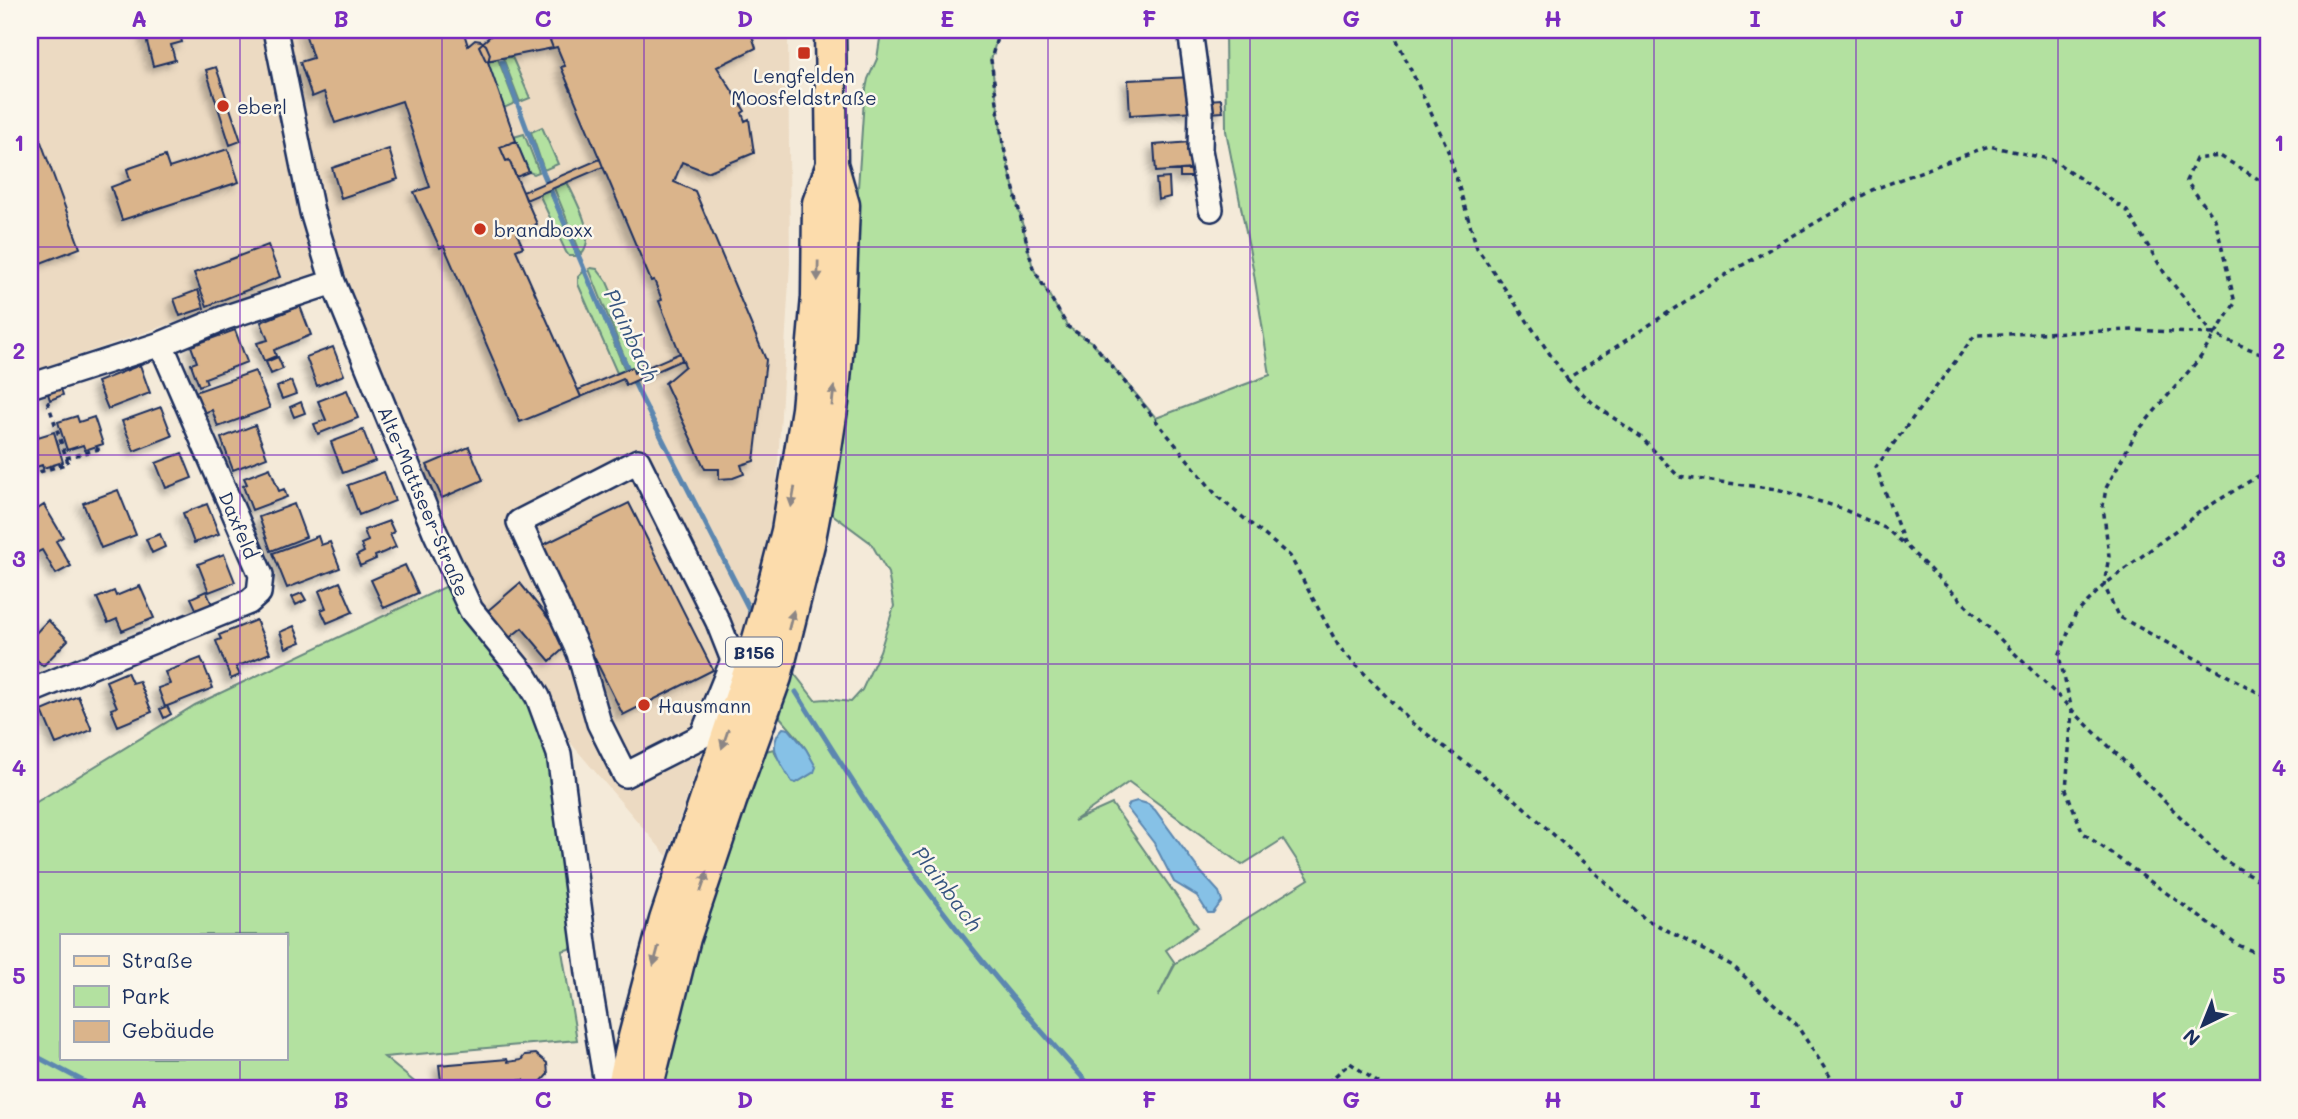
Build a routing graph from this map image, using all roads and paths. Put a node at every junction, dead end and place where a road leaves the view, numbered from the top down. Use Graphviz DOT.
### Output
graph roads {
  1 [pos="275,30"];
  2 [pos="830,30"];
  3 [pos="999,30"];
  4 [pos="1190,30"];
  5 [pos="1396,30"];
  6 [pos="832,164"];
  7 [pos="2268,185"];
  8 [pos="1211,209"];
  9 [pos="332,282"];
  10 [pos="2214,335"];
  11 [pos="161,344"];
  12 [pos="2268,356"];
  13 [pos="1567,379"];
  14 [pos="35,384"];
  15 [pos="103,448"];
  16 [pos="66,458"];
  17 [pos="2268,470"];
  18 [pos="30,475"];
  19 [pos="1905,545"];
  20 [pos="2104,585"];
  21 [pos="30,688"];
  22 [pos="2268,698"];
  23 [pos="2072,710"];
  24 [pos="599,723"];
  25 [pos="2268,885"];
  26 [pos="2268,957"];
  27 [pos="614,1086"];
  28 [pos="647,1089"];
  29 [pos="1320,1089"];
  30 [pos="1387,1089"];
  31 [pos="1838,1089"];
  1 -- 9 [label="street, Alte-Mattseer-Straße"];
  2 -- 6 [label="main road, B156"];
  3 -- 31 [label="path"];
  4 -- 8 [label="street"];
  5 -- 13 [label="path"];
  6 -- 27 [label="main road, B156, one-way"];
  28 -- 6 [label="main road, B156, one-way"];
  7 -- 10 [label="path"];
  9 -- 11 [label="street"];
  9 -- 27 [label="street, Alte-Mattseer-Straße"];
  10 -- 12 [label="path"];
  10 -- 13 [label="path"];
  10 -- 19 [label="path"];
  10 -- 20 [label="path"];
  11 -- 14 [label="street"];
  11 -- 21 [label="street, Daxfeld"];
  13 -- 19 [label="path"];
  14 -- 16 [label="path"];
  15 -- 16 [label="path"];
  16 -- 18 [label="path"];
  17 -- 20 [label="path"];
  19 -- 23 [label="path"];
  20 -- 22 [label="path"];
  20 -- 23 [label="path"];
  23 -- 25 [label="path"];
  23 -- 26 [label="path"];
  24 -- 24 [label="street"];
  29 -- 30 [label="path"];
}
